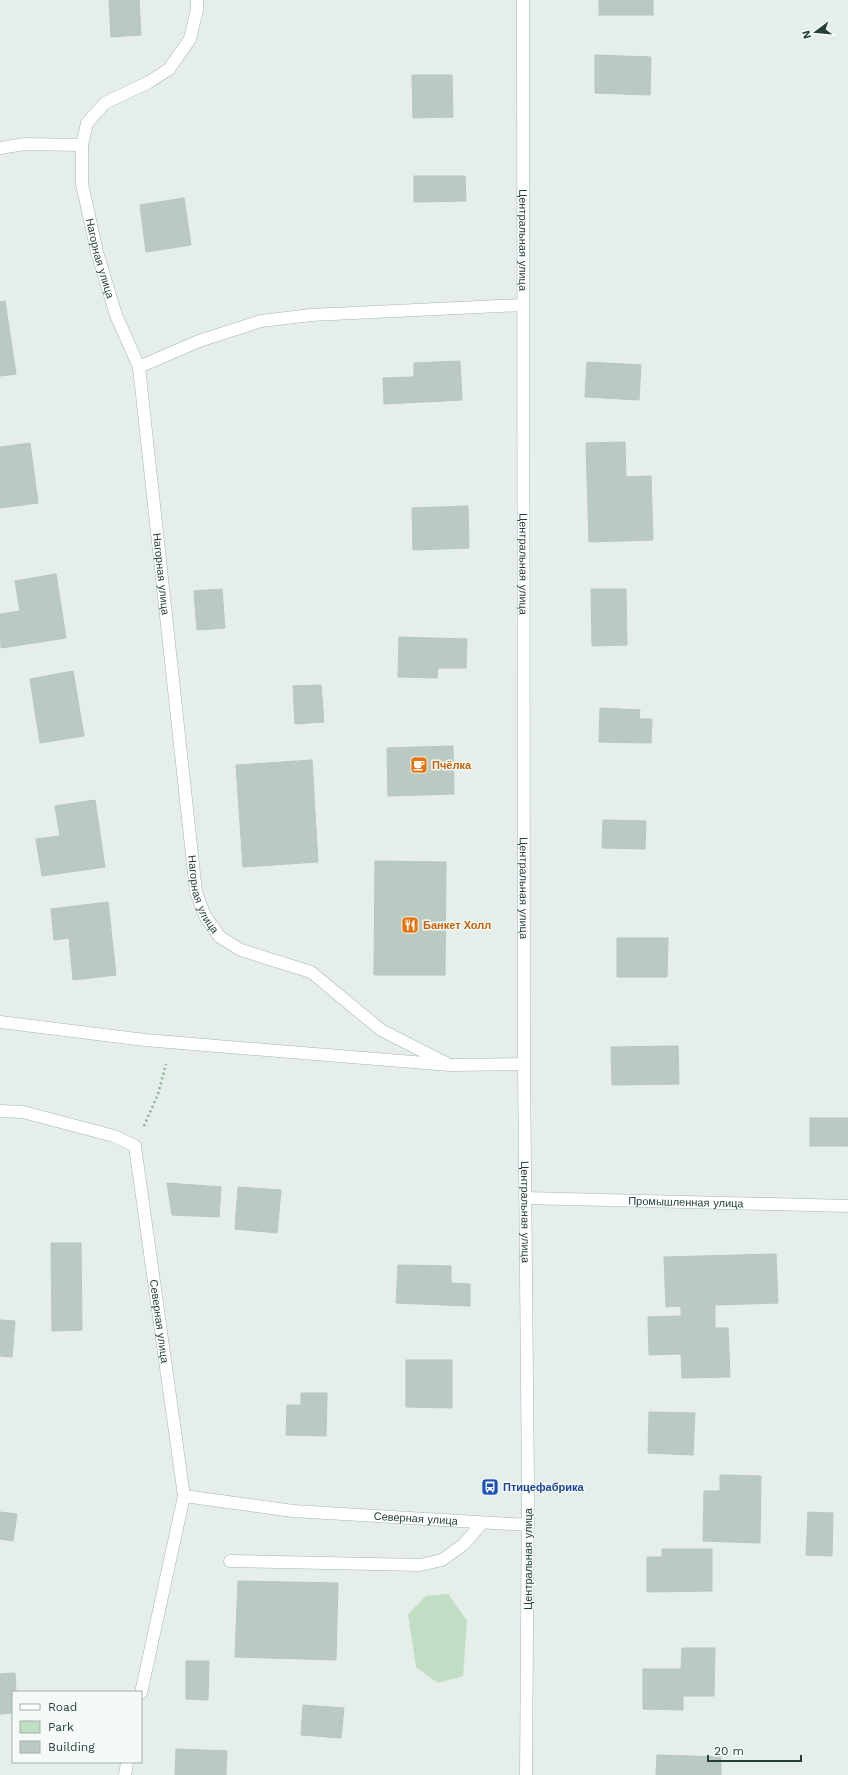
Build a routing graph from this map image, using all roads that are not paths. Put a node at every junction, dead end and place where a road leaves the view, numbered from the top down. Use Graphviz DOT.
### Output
graph roads {
  1 [pos="197,0"];
  2 [pos="524,0"];
  3 [pos="82,145"];
  4 [pos="0,148"];
  5 [pos="522,305"];
  6 [pos="139,367"];
  7 [pos="0,1022"];
  8 [pos="524,1064"];
  9 [pos="450,1065"];
  10 [pos="0,1111"];
  11 [pos="525,1198"];
  12 [pos="848,1206"];
  13 [pos="184,1496"];
  14 [pos="482,1523"];
  15 [pos="528,1526"];
  16 [pos="230,1561"];
  17 [pos="141,1691"];
  18 [pos="127,1763"];
  19 [pos="125,1775"];
  20 [pos="526,1775"];
  1 -- 3 [label="street, Нагорная улица"];
  2 -- 5 [label="street, Центральная улица"];
  3 -- 4 [label="street"];
  3 -- 6 [label="street, Нагорная улица"];
  5 -- 6 [label="street"];
  5 -- 8 [label="street, Центральная улица"];
  6 -- 9 [label="street, Нагорная улица"];
  7 -- 9 [label="street"];
  8 -- 9 [label="street"];
  8 -- 11 [label="street, Центральная улица"];
  10 -- 13 [label="street, Северная улица"];
  11 -- 12 [label="street, Промышленная улица"];
  11 -- 15 [label="street, Центральная улица"];
  13 -- 14 [label="street, Северная улица"];
  13 -- 17 [label="street, Северная улица"];
  14 -- 15 [label="street, Северная улица"];
  14 -- 16 [label="street"];
  15 -- 20 [label="street, Центральная улица"];
  18 -- 19 [label="street"];
}
